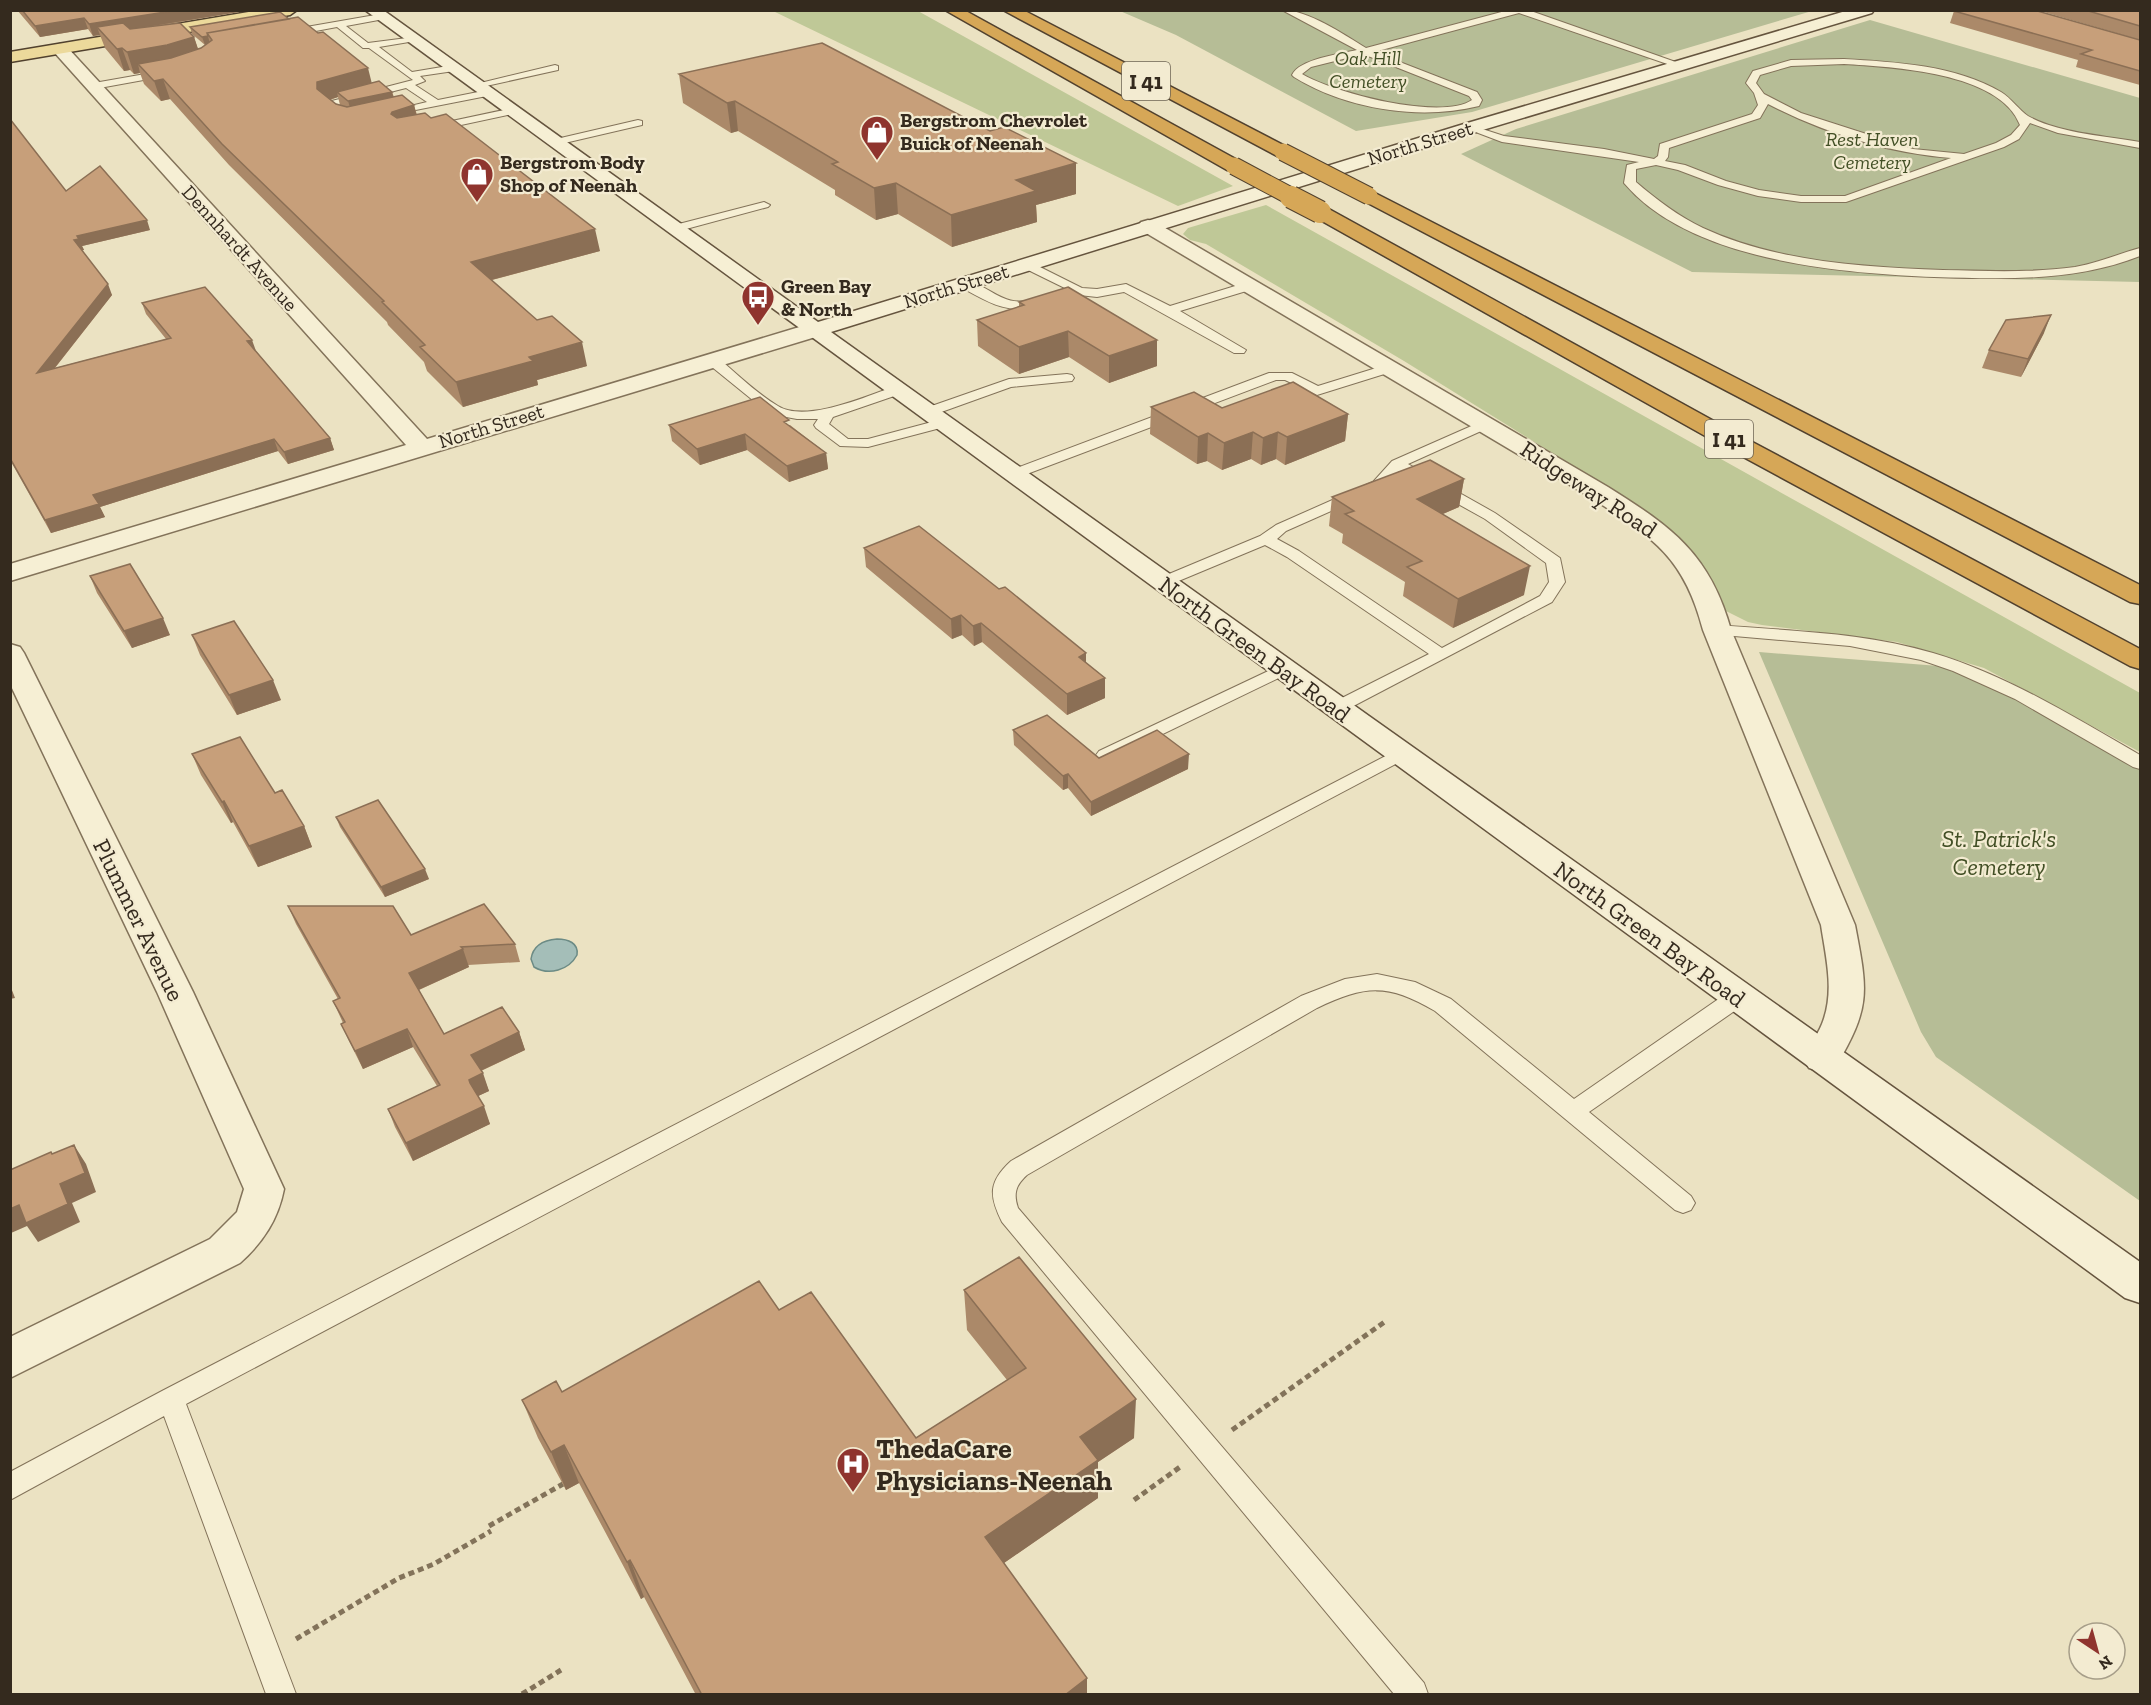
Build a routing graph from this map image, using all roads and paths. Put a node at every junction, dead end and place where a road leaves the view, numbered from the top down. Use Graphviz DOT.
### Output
graph roads {
  1 [pos="290,10"];
  2 [pos="952,10"];
  3 [pos="1010,10"];
  4 [pos="1286,10"];
  5 [pos="1867,10"];
  6 [pos="1519,11"];
  7 [pos="377,14"];
  8 [pos="269,24"];
  9 [pos="338,24"];
  10 [pos="412,39"];
  11 [pos="372,46"];
  12 [pos="60,49"];
  13 [pos="1366,52"];
  14 [pos="10,57"];
  15 [pos="1682,66"];
  16 [pos="555,68"];
  17 [pos="178,71"];
  18 [pos="414,81"];
  19 [pos="466,81"];
  20 [pos="432,83"];
  21 [pos="94,86"];
  22 [pos="1760,96"];
  23 [pos="433,104"];
  24 [pos="513,111"];
  25 [pos="1797,115"];
  26 [pos="383,116"];
  27 [pos="1766,116"];
  28 [pos="2022,117"];
  29 [pos="352,122"];
  30 [pos="638,123"];
  31 [pos="1470,128"];
  32 [pos="425,130"];
  33 [pos="2082,135"];
  34 [pos="2027,136"];
  35 [pos="556,142"];
  36 [pos="1886,145"];
  37 [pos="2140,145"];
  38 [pos="1653,147"];
  39 [pos="1605,152"];
  40 [pos="1966,157"];
  41 [pos="1657,162"];
  42 [pos="1631,167"];
  43 [pos="1898,182"];
  44 [pos="764,205"];
  45 [pos="1148,226"];
  46 [pos="675,228"];
  47 [pos="2140,252"];
  48 [pos="1026,264"];
  49 [pos="963,283"];
  50 [pos="1249,286"];
  51 [pos="1079,291"];
  52 [pos="1169,310"];
  53 [pos="814,330"];
  54 [pos="1239,350"];
  55 [pos="712,360"];
  56 [pos="1389,368"];
  57 [pos="1067,378"];
  58 [pos="898,390"];
  59 [pos="828,414"];
  60 [pos="935,417"];
  61 [pos="1485,424"];
  62 [pos="421,447"];
  63 [pos="1397,464"];
  64 [pos="1014,474"];
  65 [pos="1266,539"];
  66 [pos="10,573"];
  67 [pos="1163,582"];
  68 [pos="2140,596"];
  69 [pos="1717,630"];
  70 [pos="10,653"];
  71 [pos="1440,654"];
  72 [pos="2140,660"];
  73 [pos="1283,669"];
  74 [pos="1336,708"];
  75 [pos="1401,754"];
  76 [pos="1105,755"];
  77 [pos="2140,763"];
  78 [pos="1738,997"];
  79 [pos="1822,1058"];
  80 [pos="1573,1111"];
  81 [pos="1683,1203"];
  82 [pos="2140,1286"];
  83 [pos="1386,1321"];
  84 [pos="10,1359"];
  85 [pos="171,1399"];
  86 [pos="1206,1449"];
  87 [pos="562,1484"];
  88 [pos="10,1487"];
  89 [pos="1134,1500"];
  90 [pos="267,1656"];
  91 [pos="561,1670"];
  92 [pos="281,1695"];
  93 [pos="522,1695"];
  94 [pos="1413,1695"];
  1 -- 8 [label="main road"];
  2 -- 72 [label="highway, I 41, bridge"];
  3 -- 68 [label="highway, I 41, bridge"];
  4 -- 13 [label="lane"];
  5 -- 15 [label="street, North Street"];
  6 -- 13 [label="lane"];
  6 -- 15 [label="lane"];
  7 -- 9 [label="lane"];
  7 -- 10 [label="street, North Green Bay Road"];
  8 -- 9 [label="lane"];
  8 -- 12 [label="main road"];
  9 -- 11 [label="lane"];
  10 -- 11 [label="lane"];
  10 -- 19 [label="street, North Green Bay Road"];
  11 -- 18 [label="lane"];
  12 -- 14 [label="main road"];
  12 -- 21 [label="street, Dennhardt Avenue"];
  13 -- 13 [label="lane"];
  15 -- 31 [label="street, North Street"];
  16 -- 19 [label="lane"];
  17 -- 21 [label="lane"];
  18 -- 19 [label="lane"];
  18 -- 20 [label="lane"];
  18 -- 23 [label="lane"];
  18 -- 29 [label="lane"];
  19 -- 23 [label="lane"];
  19 -- 24 [label="street, North Green Bay Road"];
  21 -- 62 [label="street, Dennhardt Avenue"];
  22 -- 25 [label="lane"];
  22 -- 27 [label="lane"];
  22 -- 28 [label="lane"];
  23 -- 26 [label="lane"];
  24 -- 32 [label="lane"];
  24 -- 35 [label="street, North Green Bay Road"];
  25 -- 27 [label="lane"];
  25 -- 36 [label="lane"];
  27 -- 38 [label="lane"];
  28 -- 33 [label="lane"];
  28 -- 34 [label="lane"];
  30 -- 35 [label="lane"];
  31 -- 39 [label="lane"];
  31 -- 45 [label="street, North Street"];
  33 -- 34 [label="lane"];
  33 -- 37 [label="lane"];
  34 -- 40 [label="lane"];
  35 -- 46 [label="street, North Green Bay Road"];
  36 -- 40 [label="lane"];
  36 -- 43 [label="lane"];
  38 -- 39 [label="lane"];
  38 -- 41 [label="lane"];
  39 -- 41 [label="lane"];
  39 -- 42 [label="lane"];
  40 -- 43 [label="lane"];
  41 -- 42 [label="lane"];
  41 -- 43 [label="lane"];
  42 -- 47 [label="lane"];
  44 -- 46 [label="lane"];
  45 -- 48 [label="street, North Street"];
  45 -- 50 [label="street, Ridgeway Road"];
  46 -- 53 [label="street, North Green Bay Road"];
  48 -- 49 [label="street, North Street"];
  48 -- 51 [label="lane"];
  49 -- 51 [label="lane"];
  49 -- 53 [label="street, North Street"];
  50 -- 52 [label="lane"];
  50 -- 56 [label="street, Ridgeway Road"];
  51 -- 52 [label="lane"];
  52 -- 54 [label="lane"];
  53 -- 55 [label="street, North Street"];
  53 -- 58 [label="street, North Green Bay Road"];
  55 -- 59 [label="lane"];
  55 -- 62 [label="street, North Street"];
  56 -- 61 [label="street, Ridgeway Road"];
  56 -- 64 [label="lane"];
  57 -- 60 [label="lane"];
  58 -- 59 [label="lane"];
  58 -- 60 [label="street, North Green Bay Road"];
  59 -- 60 [label="lane"];
  60 -- 64 [label="street, North Green Bay Road"];
  61 -- 63 [label="lane"];
  61 -- 69 [label="street, Ridgeway Road"];
  62 -- 66 [label="street, North Street"];
  63 -- 65 [label="lane"];
  63 -- 71 [label="lane"];
  64 -- 67 [label="street, North Green Bay Road"];
  65 -- 67 [label="lane"];
  65 -- 71 [label="lane"];
  67 -- 73 [label="street, North Green Bay Road"];
  69 -- 77 [label="lane"];
  69 -- 79 [label="street, Ridgeway Road"];
  70 -- 84 [label="street, Plummer Avenue"];
  71 -- 74 [label="lane"];
  73 -- 74 [label="street, North Green Bay Road"];
  73 -- 76 [label="lane"];
  74 -- 75 [label="street, North Green Bay Road"];
  75 -- 78 [label="street, North Green Bay Road"];
  75 -- 85 [label="lane"];
  78 -- 79 [label="street, North Green Bay Road"];
  78 -- 80 [label="lane"];
  79 -- 82 [label="street, North Green Bay Road"];
  80 -- 81 [label="lane"];
  80 -- 86 [label="lane"];
  83 -- 86 [label="path"];
  85 -- 88 [label="lane"];
  85 -- 90 [label="lane"];
  86 -- 89 [label="path"];
  86 -- 94 [label="lane"];
  87 -- 90 [label="path"];
  90 -- 92 [label="lane"];
  91 -- 93 [label="path"];
}
